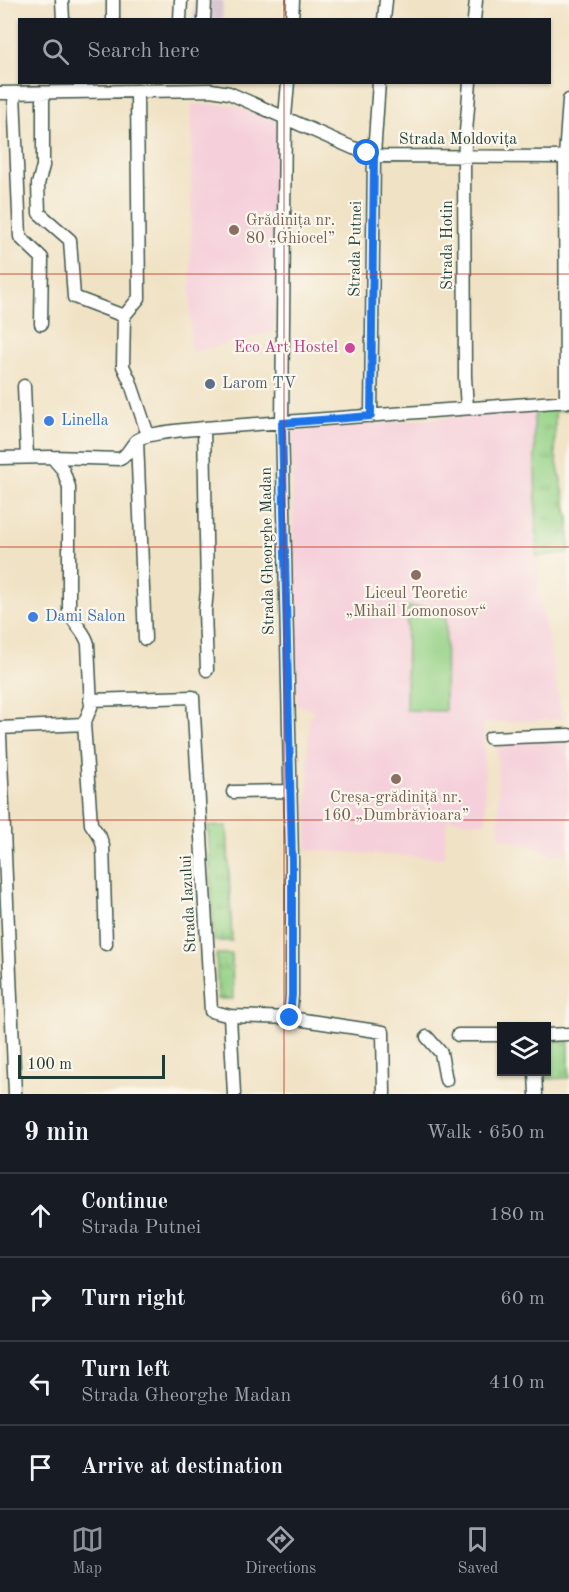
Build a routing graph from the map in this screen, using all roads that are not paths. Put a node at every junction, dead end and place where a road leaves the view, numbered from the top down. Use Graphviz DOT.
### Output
graph roads {
  1 [pos="63,0"];
  2 [pos="113,0"];
  3 [pos="181,0"];
  4 [pos="206,0"];
  5 [pos="294,0"];
  6 [pos="386,0"];
  7 [pos="476,0"];
  8 [pos="63,18"];
  9 [pos="113,18"];
  10 [pos="180,18"];
  11 [pos="204,18"];
  12 [pos="292,18"];
  13 [pos="384,18"];
  14 [pos="474,18"];
  15 [pos="288,84"];
  16 [pos="379,84"];
  17 [pos="470,84"];
  18 [pos="179,86"];
  19 [pos="63,87"];
  20 [pos="113,87"];
  21 [pos="137,91"];
  22 [pos="0,93"];
  23 [pos="14,93"];
  24 [pos="43,93"];
  25 [pos="569,100"];
  26 [pos="285,117"];
  27 [pos="374,155"];
  28 [pos="464,157"];
  29 [pos="567,157"];
  30 [pos="123,316"];
  31 [pos="41,324"];
  32 [pos="24,386"];
  33 [pos="568,401"];
  34 [pos="467,408"];
  35 [pos="371,416"];
  36 [pos="282,423"];
  37 [pos="204,428"];
  38 [pos="142,438"];
  39 [pos="27,457"];
  40 [pos="52,457"];
  41 [pos="0,458"];
  42 [pos="145,639"];
  43 [pos="207,670"];
  44 [pos="90,700"];
  45 [pos="84,724"];
  46 [pos="0,728"];
  47 [pos="0,735"];
  48 [pos="569,735"];
  49 [pos="490,738"];
  50 [pos="291,791"];
  51 [pos="234,792"];
  52 [pos="106,944"];
  53 [pos="230,1016"];
  54 [pos="290,1018"];
  55 [pos="569,1034"];
  56 [pos="458,1035"];
  57 [pos="497,1035"];
  58 [pos="551,1035"];
  59 [pos="427,1037"];
  60 [pos="535,1076"];
  61 [pos="446,1080"];
  62 [pos="15,1094"];
  63 [pos="234,1094"];
  64 [pos="384,1094"];
  65 [pos="536,1094"];
  1 -- 8 [label="street"];
  2 -- 9 [label="street"];
  3 -- 10 [label="street"];
  4 -- 11 [label="street"];
  5 -- 12 [label="street"];
  6 -- 13 [label="street"];
  7 -- 14 [label="street"];
  15 -- 26 [label="street, Strada Gheorghe Madan"];
  16 -- 27 [label="street, Strada Putnei"];
  17 -- 28 [label="street, Strada Hotin"];
  18 -- 21 [label="street, Strada Moldovița"];
  18 -- 26 [label="street, Strada Moldovița"];
  19 -- 20 [label="street, Strada Moldovița"];
  19 -- 24 [label="street, Strada Moldovița"];
  20 -- 21 [label="street, Strada Moldovița"];
  21 -- 30 [label="street"];
  22 -- 23 [label="street, Strada Moldovița"];
  23 -- 24 [label="street, Strada Moldovița"];
  23 -- 31 [label="street"];
  24 -- 30 [label="street"];
  25 -- 29 [label="street"];
  26 -- 27 [label="street, Strada Moldovița"];
  26 -- 36 [label="street, Strada Gheorghe Madan"];
  27 -- 28 [label="street, Strada Moldovița"];
  27 -- 35 [label="street, Strada Putnei"];
  28 -- 29 [label="street, Strada Moldovița"];
  28 -- 34 [label="street, Strada Hotin"];
  29 -- 33 [label="street"];
  30 -- 38 [label="street"];
  32 -- 39 [label="street"];
  33 -- 34 [label="street"];
  34 -- 35 [label="street"];
  35 -- 36 [label="street"];
  36 -- 37 [label="street"];
  36 -- 50 [label="street, Strada Gheorghe Madan"];
  37 -- 38 [label="street"];
  37 -- 43 [label="street"];
  38 -- 40 [label="street"];
  38 -- 42 [label="street"];
  39 -- 40 [label="street"];
  39 -- 41 [label="street"];
  40 -- 44 [label="street"];
  44 -- 45 [label="street"];
  44 -- 53 [label="street, Strada Iazului"];
  45 -- 46 [label="street"];
  45 -- 52 [label="street"];
  47 -- 62 [label="street"];
  48 -- 49 [label="street"];
  50 -- 51 [label="street"];
  50 -- 54 [label="street, Strada Gheorghe Madan"];
  53 -- 54 [label="street"];
  53 -- 63 [label="street"];
  54 -- 64 [label="street"];
  55 -- 58 [label="street"];
  56 -- 57 [label="street"];
  59 -- 61 [label="street"];
  60 -- 65 [label="street"];
}
